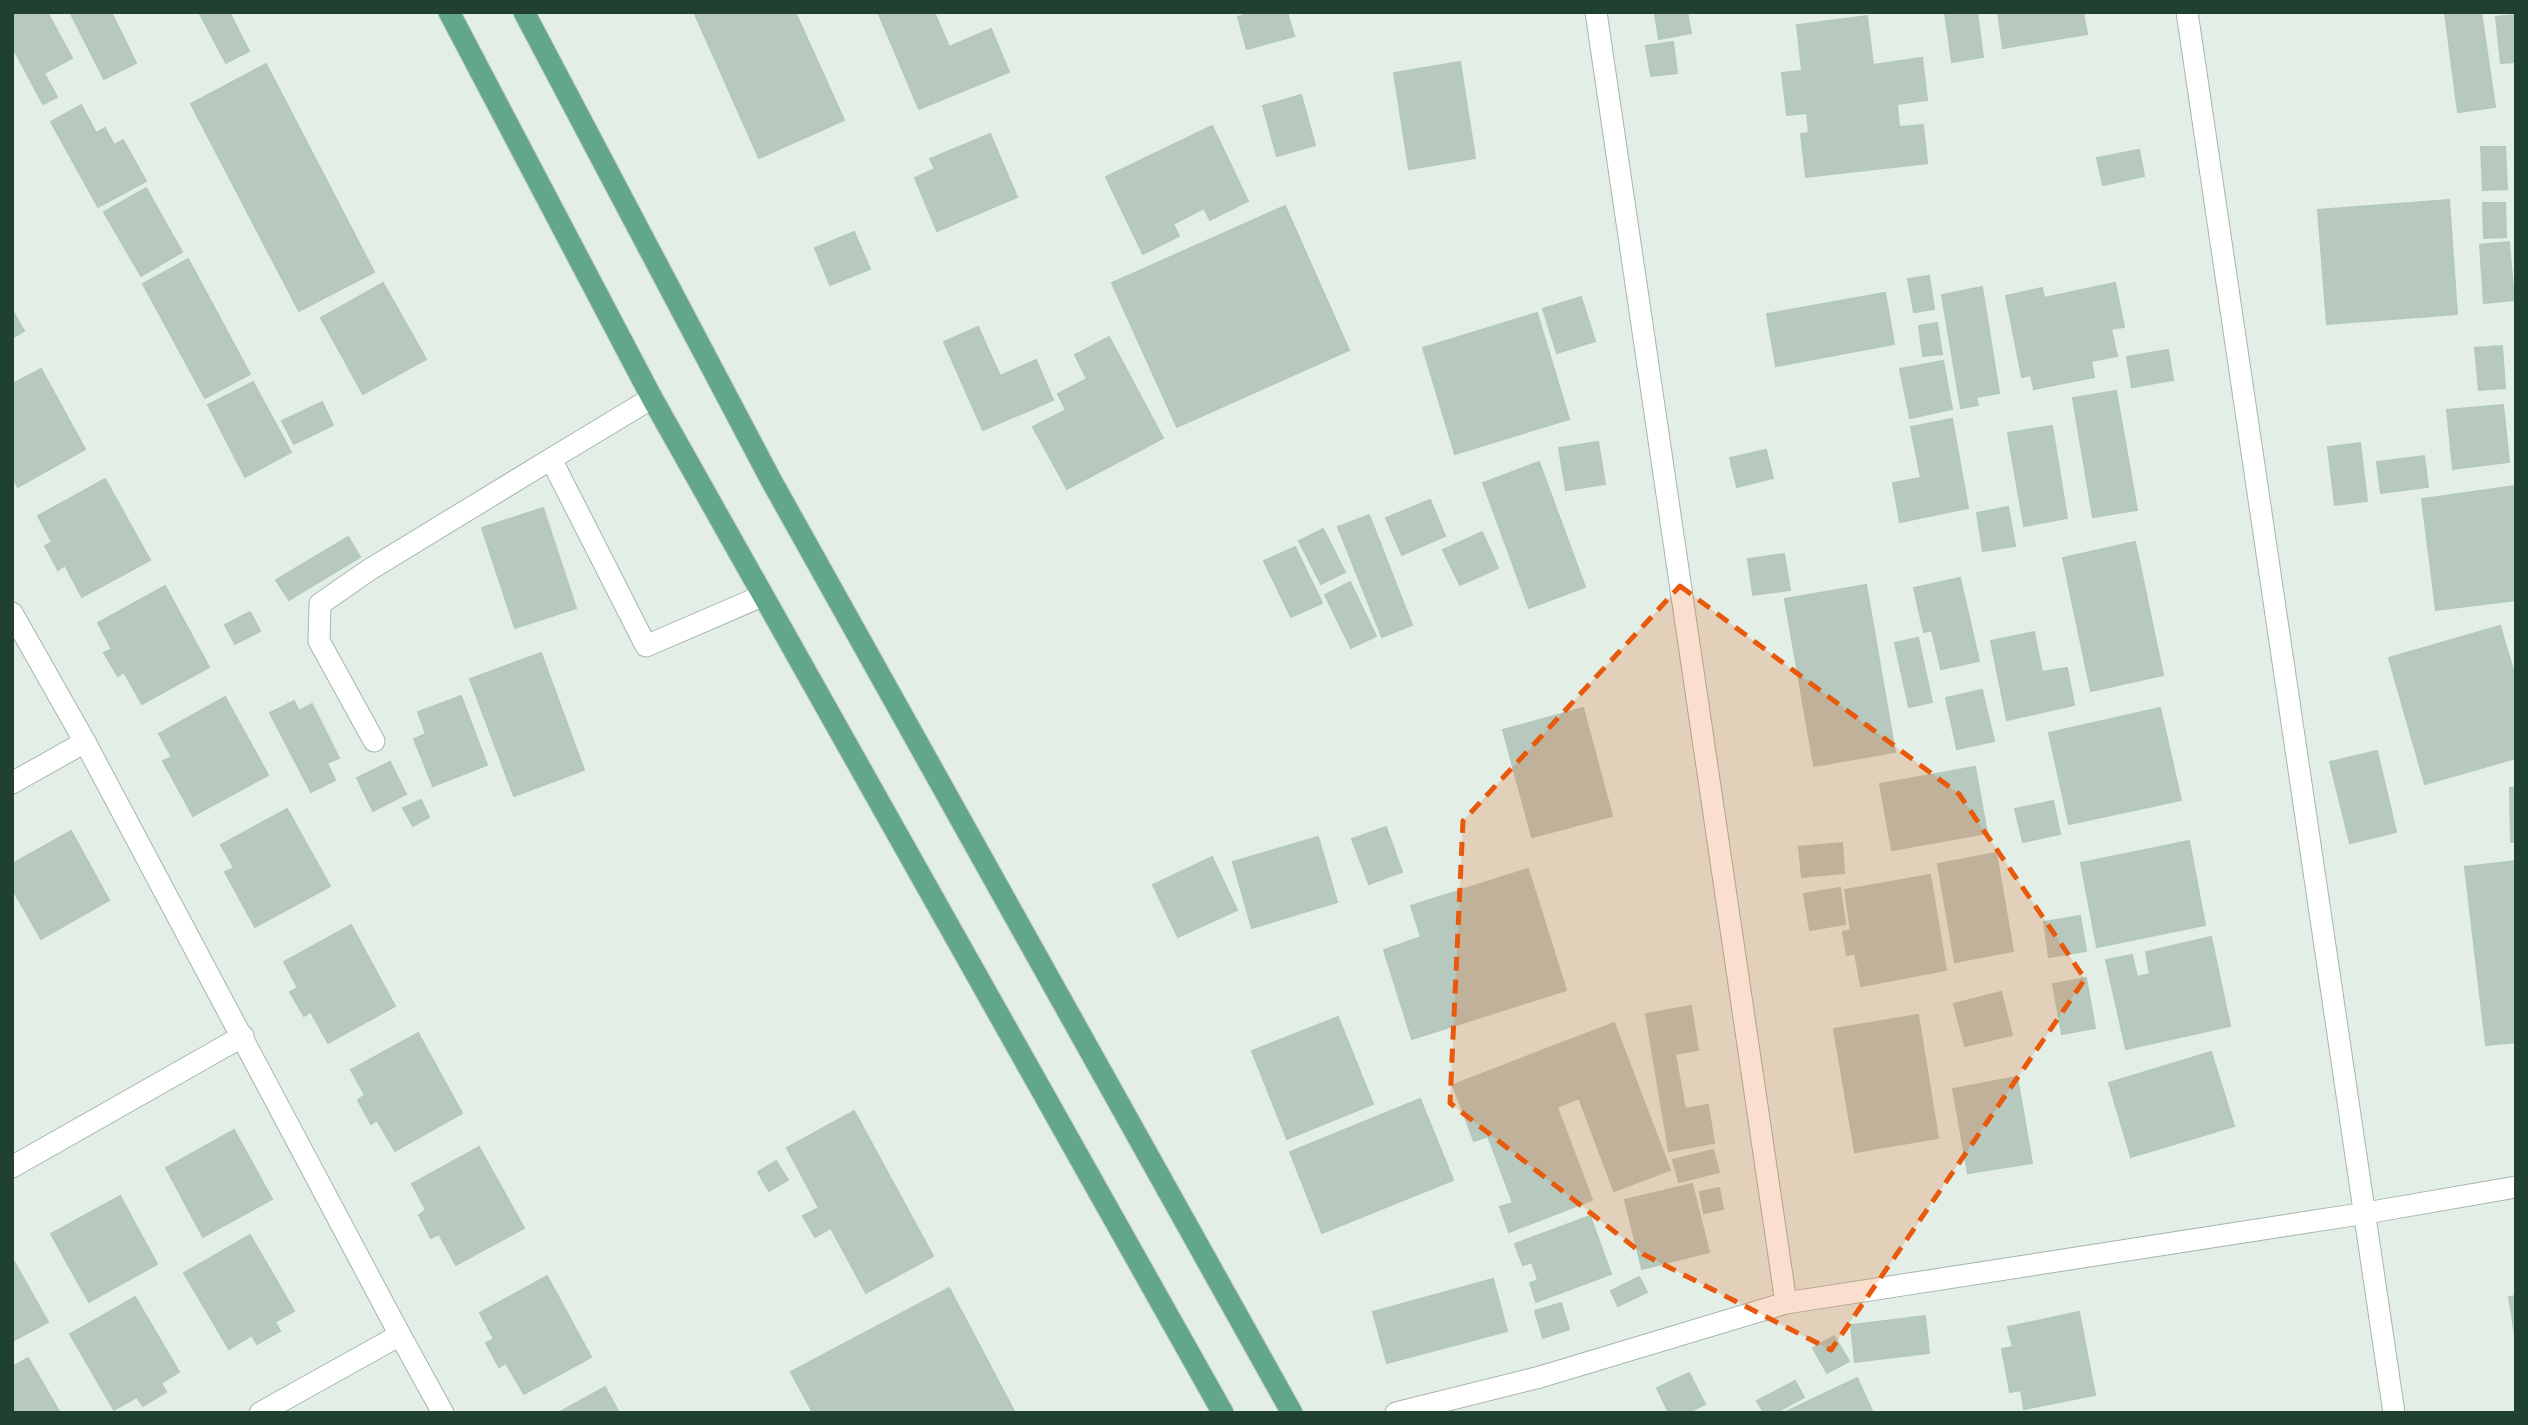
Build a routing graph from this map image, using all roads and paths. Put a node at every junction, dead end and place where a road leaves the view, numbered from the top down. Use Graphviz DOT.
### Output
graph roads {
  1 [pos="449,12"];
  2 [pos="524,12"];
  3 [pos="1595,12"];
  4 [pos="2187,12"];
  5 [pos="652,398"];
  6 [pos="551,459"];
  7 [pos="762,596"];
  8 [pos="12,612"];
  9 [pos="374,741"];
  10 [pos="85,742"];
  11 [pos="12,783"];
  12 [pos="243,1036"];
  13 [pos="12,1167"];
  14 [pos="2516,1187"];
  15 [pos="2365,1213"];
  16 [pos="1786,1303"];
  17 [pos="400,1335"];
  18 [pos="260,1413"];
  19 [pos="443,1413"];
  20 [pos="1223,1413"];
  21 [pos="1292,1413"];
  22 [pos="1396,1413"];
  23 [pos="2394,1413"];
  1 -- 5 [label="main road"];
  2 -- 21 [label="main road"];
  3 -- 16 [label="street"];
  4 -- 15 [label="street"];
  5 -- 6 [label="street"];
  5 -- 7 [label="main road"];
  6 -- 7 [label="street"];
  6 -- 9 [label="street"];
  7 -- 20 [label="main road"];
  8 -- 10 [label="street"];
  10 -- 11 [label="street"];
  10 -- 12 [label="street"];
  12 -- 13 [label="street"];
  12 -- 17 [label="street"];
  14 -- 15 [label="street"];
  15 -- 16 [label="street"];
  15 -- 23 [label="street"];
  16 -- 22 [label="street"];
  17 -- 18 [label="street"];
  17 -- 19 [label="street"];
}
